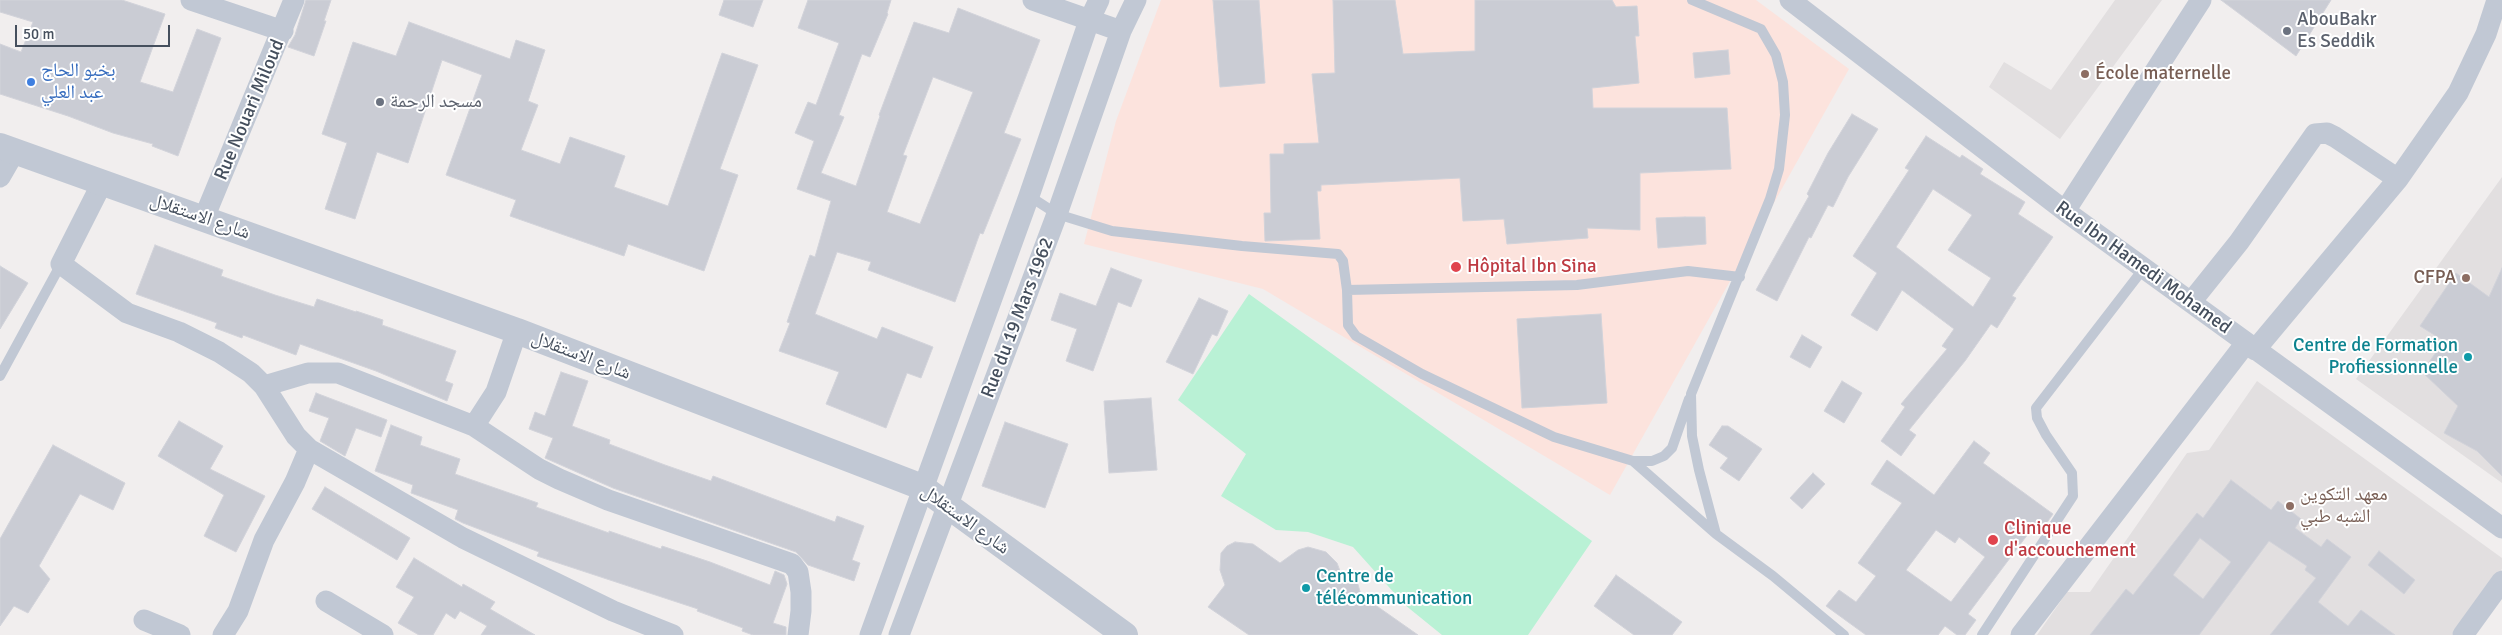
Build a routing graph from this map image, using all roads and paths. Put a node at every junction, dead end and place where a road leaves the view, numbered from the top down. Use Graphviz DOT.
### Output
graph roads {
  1 [pos="191,0"];
  2 [pos="294,0"];
  3 [pos="1033,0"];
  4 [pos="1099,0"];
  5 [pos="1136,0"];
  6 [pos="1692,0"];
  7 [pos="1790,0"];
  8 [pos="2201,0"];
  9 [pos="2497,0"];
  10 [pos="1089,21"];
  11 [pos="283,31"];
  12 [pos="1121,31"];
  13 [pos="8,148"];
  14 [pos="0,177"];
  15 [pos="2398,179"];
  16 [pos="102,183"];
  17 [pos="1029,196"];
  18 [pos="2065,211"];
  19 [pos="1057,214"];
  20 [pos="204,218"];
  21 [pos="61,264"];
  22 [pos="2144,268"];
  23 [pos="1740,277"];
  24 [pos="1347,290"];
  25 [pos="2191,302"];
  26 [pos="517,332"];
  27 [pos="2250,347"];
  28 [pos="0,376"];
  29 [pos="264,386"];
  30 [pos="1691,394"];
  31 [pos="474,426"];
  32 [pos="309,449"];
  33 [pos="1633,461"];
  34 [pos="922,487"];
  35 [pos="947,506"];
  36 [pos="2502,528"];
  37 [pos="1716,534"];
  38 [pos="2501,584"];
  39 [pos="326,601"];
  40 [pos="144,620"];
  41 [pos="180,635"];
  42 [pos="223,635"];
  43 [pos="383,635"];
  44 [pos="673,635"];
  45 [pos="798,635"];
  46 [pos="870,635"];
  47 [pos="899,635"];
  48 [pos="1126,635"];
  49 [pos="1844,635"];
  50 [pos="1982,635"];
  51 [pos="2021,635"];
  52 [pos="2463,635"];
  1 -- 11 [label="street"];
  2 -- 11 [label="street, Rue Nouari Miloud"];
  3 -- 10 [label="street"];
  4 -- 10 [label="street, Rue du 19 Mars 1962"];
  5 -- 12 [label="street, Rue du 19 Mars 1962"];
  6 -- 23 [label="lane"];
  7 -- 18 [label="street, Rue Ibn Hamedi Mohamed"];
  8 -- 18 [label="street"];
  9 -- 15 [label="street"];
  10 -- 12 [label="street"];
  10 -- 17 [label="street, Rue du 19 Mars 1962"];
  11 -- 20 [label="street, Rue Nouari Miloud"];
  12 -- 19 [label="street, Rue du 19 Mars 1962"];
  13 -- 14 [label="street"];
  13 -- 16 [label="street, شارع الاستقلال"];
  15 -- 25 [label="street"];
  15 -- 27 [label="street"];
  16 -- 20 [label="street, شارع الاستقلال"];
  16 -- 21 [label="street"];
  17 -- 19 [label="lane"];
  17 -- 34 [label="street, Rue du 19 Mars 1962"];
  18 -- 22 [label="street, Rue Ibn Hamedi Mohamed"];
  19 -- 24 [label="lane"];
  19 -- 35 [label="street, Rue du 19 Mars 1962"];
  20 -- 26 [label="street, شارع الاستقلال"];
  21 -- 28 [label="lane"];
  21 -- 29 [label="street"];
  22 -- 25 [label="street, Rue Ibn Hamedi Mohamed"];
  22 -- 50 [label="lane"];
  23 -- 24 [label="lane"];
  23 -- 30 [label="lane"];
  24 -- 33 [label="lane"];
  25 -- 27 [label="street, Rue Ibn Hamedi Mohamed"];
  26 -- 31 [label="street"];
  26 -- 34 [label="street, شارع الاستقلال"];
  27 -- 36 [label="street, Rue Ibn Hamedi Mohamed"];
  27 -- 51 [label="street"];
  29 -- 31 [label="street"];
  29 -- 32 [label="street"];
  30 -- 33 [label="lane"];
  30 -- 37 [label="lane"];
  31 -- 45 [label="street"];
  32 -- 42 [label="street"];
  32 -- 44 [label="street"];
  33 -- 37 [label="lane"];
  34 -- 35 [label="street, شارع الاستقلال"];
  34 -- 46 [label="street, Rue du 19 Mars 1962"];
  35 -- 47 [label="street, Rue du 19 Mars 1962"];
  35 -- 48 [label="street, شارع الاستقلال"];
  37 -- 49 [label="lane"];
  38 -- 52 [label="street"];
  39 -- 43 [label="street"];
  40 -- 41 [label="street"];
}
